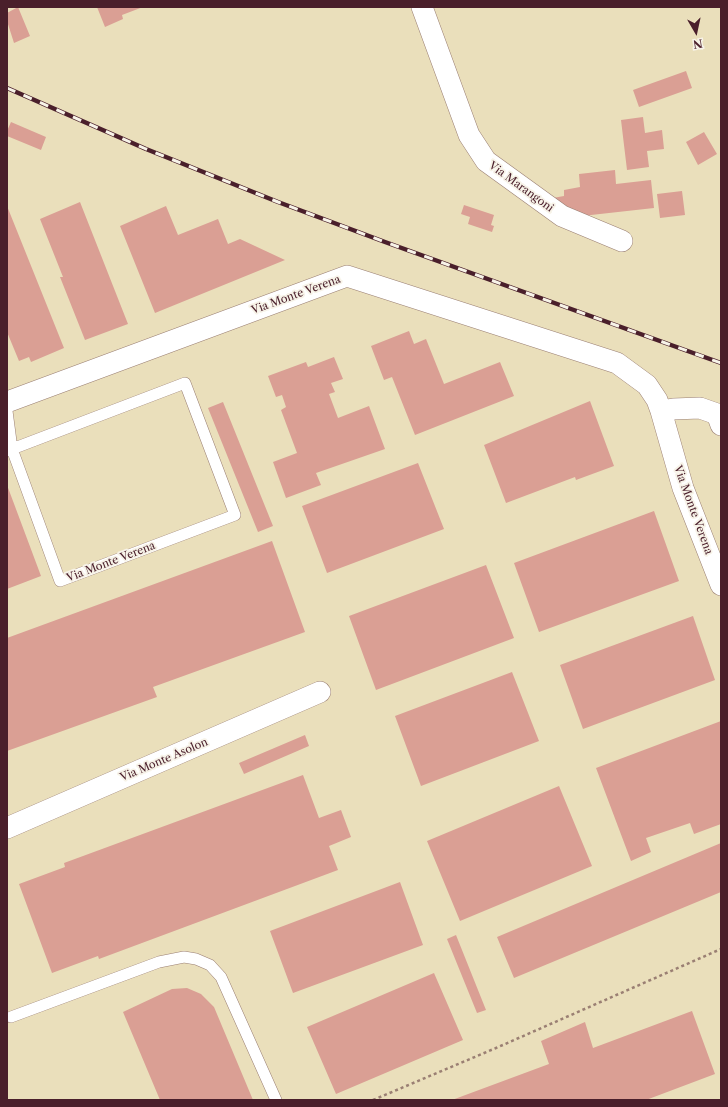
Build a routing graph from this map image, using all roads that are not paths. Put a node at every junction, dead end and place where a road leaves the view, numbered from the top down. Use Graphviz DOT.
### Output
graph roads {
  1 [pos="422,7"];
  2 [pos="622,241"];
  3 [pos="7,402"];
  4 [pos="7,411"];
  5 [pos="662,411"];
  6 [pos="719,419"];
  7 [pos="9,450"];
  8 [pos="721,586"];
  9 [pos="320,692"];
  10 [pos="7,828"];
  11 [pos="11,1017"];
  12 [pos="276,1100"];
  1 -- 2 [label="street, Via Marangoni"];
  3 -- 5 [label="street, Via Monte Verena"];
  4 -- 7 [label="lane, Via Monte Verena"];
  5 -- 6 [label="street"];
  5 -- 8 [label="street, Via Monte Verena"];
  7 -- 7 [label="lane, Via Monte Verena"];
  9 -- 10 [label="street, Via Monte Asolon"];
  11 -- 12 [label="lane"];
}
